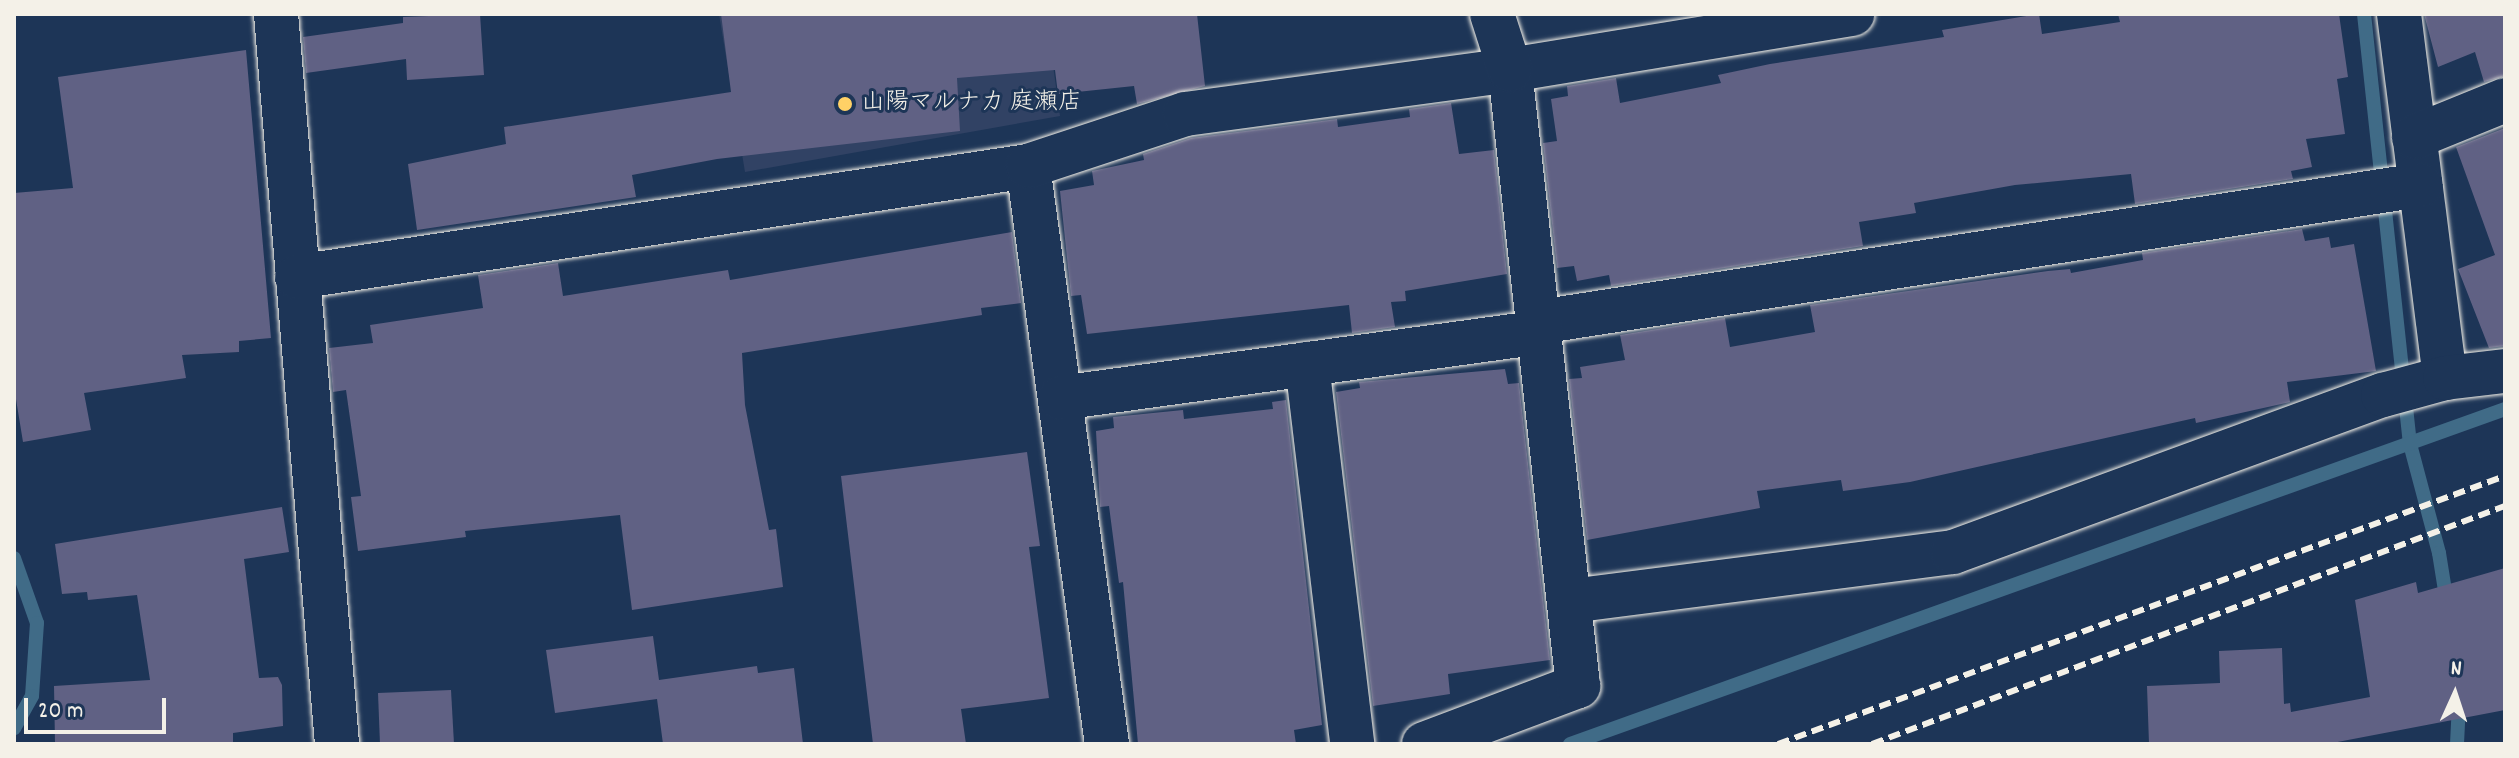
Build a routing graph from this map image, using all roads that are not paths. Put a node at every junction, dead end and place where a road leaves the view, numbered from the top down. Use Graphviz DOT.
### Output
graph roads {
  1 [pos="276,14"];
  2 [pos="1492,14"];
  3 [pos="1852,14"];
  4 [pos="2399,14"];
  5 [pos="1510,70"];
  6 [pos="2505,100"];
  7 [pos="2414,137"];
  8 [pos="1028,166"];
  9 [pos="2411,186"];
  10 [pos="297,277"];
  11 [pos="1540,327"];
  12 [pos="1307,364"];
  13 [pos="2505,371"];
  14 [pos="2436,381"];
  15 [pos="1060,398"];
  16 [pos="1571,601"];
  17 [pos="337,744"];
  18 [pos="1107,744"];
  19 [pos="1352,744"];
  20 [pos="1424,744"];
  1 -- 10 [label="street"];
  2 -- 5 [label="street"];
  3 -- 5 [label="street"];
  4 -- 7 [label="street"];
  5 -- 8 [label="street"];
  5 -- 11 [label="street"];
  6 -- 7 [label="street"];
  7 -- 9 [label="street"];
  8 -- 10 [label="street"];
  8 -- 15 [label="street"];
  9 -- 11 [label="street"];
  9 -- 14 [label="street"];
  10 -- 17 [label="street"];
  11 -- 12 [label="street"];
  11 -- 16 [label="street"];
  12 -- 15 [label="street"];
  12 -- 19 [label="street"];
  13 -- 14 [label="street"];
  14 -- 16 [label="street"];
  15 -- 18 [label="street"];
  16 -- 20 [label="street"];
}
